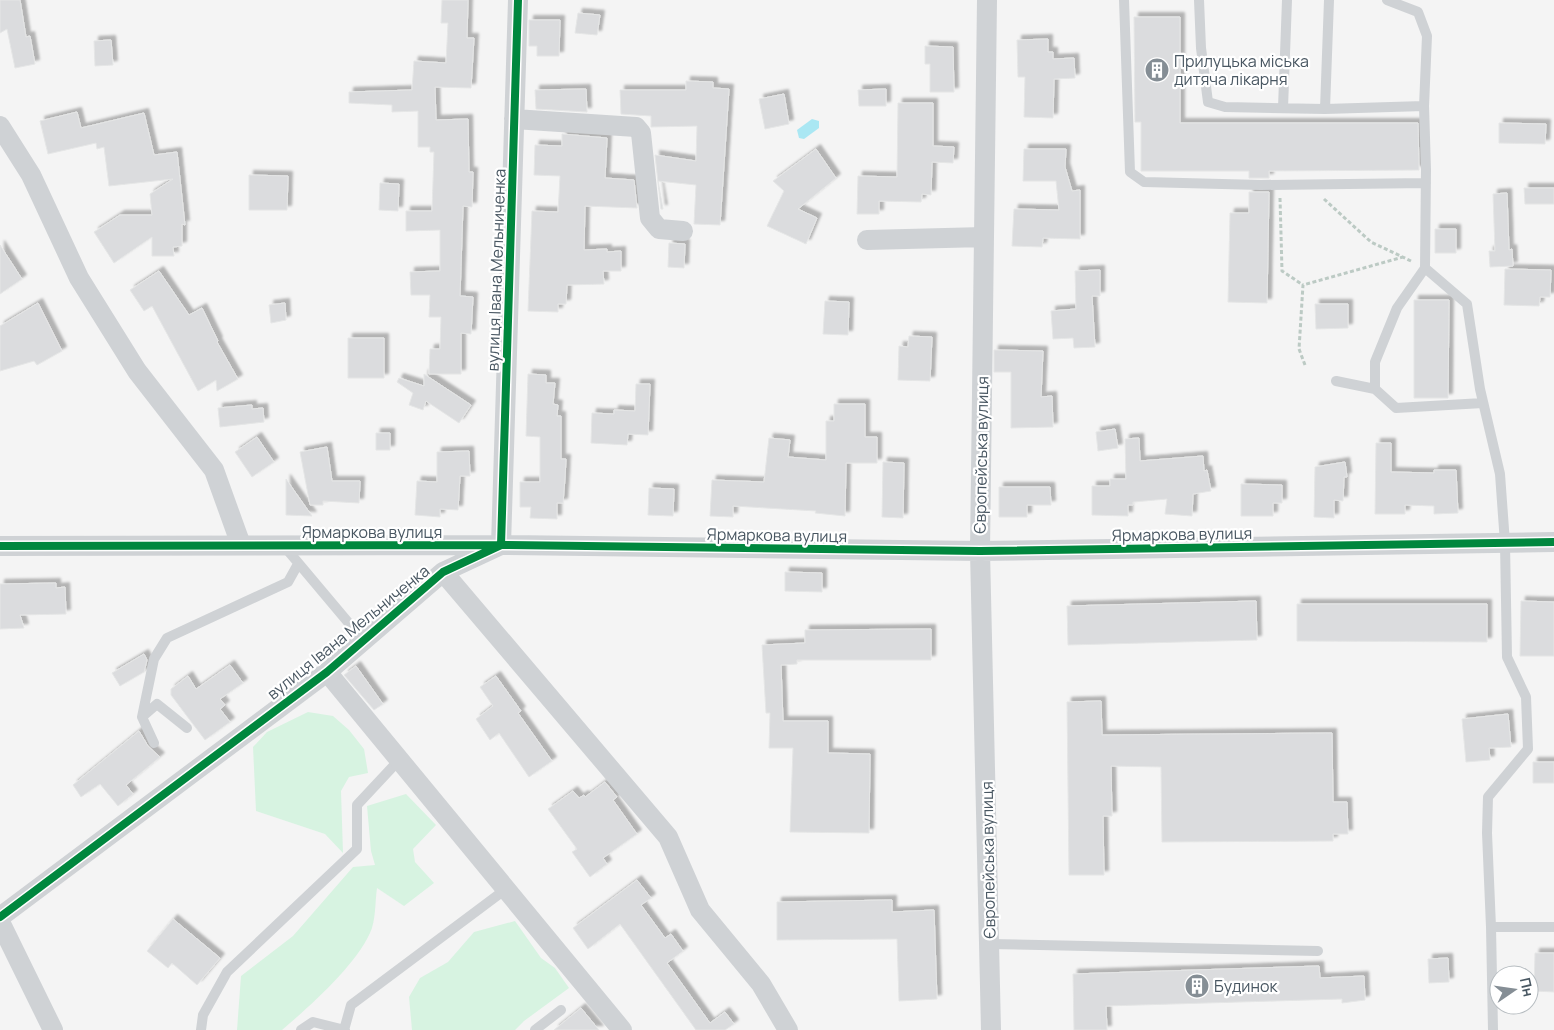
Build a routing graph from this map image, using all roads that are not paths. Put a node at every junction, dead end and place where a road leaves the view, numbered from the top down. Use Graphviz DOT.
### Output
graph roads {
  1 [pos="518,0"];
  2 [pos="987,0"];
  3 [pos="1124,0"];
  4 [pos="1199,0"];
  5 [pos="1287,0"];
  6 [pos="1329,0"];
  7 [pos="1387,0"];
  8 [pos="1424,106"];
  9 [pos="1283,108"];
  10 [pos="1325,109"];
  11 [pos="514,119"];
  12 [pos="0,126"];
  13 [pos="1426,183"];
  14 [pos="683,231"];
  15 [pos="984,237"];
  16 [pos="866,240"];
  17 [pos="1425,268"];
  18 [pos="1336,381"];
  19 [pos="1376,389"];
  20 [pos="1483,403"];
  21 [pos="1554,542"];
  22 [pos="1506,543"];
  23 [pos="241,545"];
  24 [pos="501,545"];
  25 [pos="0,546"];
  26 [pos="284,546"];
  27 [pos="980,551"];
  28 [pos="298,564"];
  29 [pos="443,572"];
  30 [pos="363,640"];
  31 [pos="327,672"];
  32 [pos="142,717"];
  33 [pos="187,728"];
  34 [pos="154,743"];
  35 [pos="399,760"];
  36 [pos="506,889"];
  37 [pos="0,918"];
  38 [pos="0,922"];
  39 [pos="1491,927"];
  40 [pos="1554,927"];
  41 [pos="990,944"];
  42 [pos="1318,951"];
  43 [pos="561,1010"];
  44 [pos="54,1030"];
  45 [pos="201,1030"];
  46 [pos="301,1030"];
  47 [pos="344,1030"];
  48 [pos="535,1030"];
  49 [pos="622,1030"];
  50 [pos="788,1030"];
  51 [pos="991,1030"];
  52 [pos="1493,1030"];
  1 -- 11 [label="street, вулиця Івана Мельниченка"];
  2 -- 15 [label="street, Європейська вулиця"];
  3 -- 13 [label="lane"];
  4 -- 9 [label="lane"];
  5 -- 9 [label="lane"];
  6 -- 10 [label="lane"];
  7 -- 8 [label="lane"];
  8 -- 10 [label="lane"];
  8 -- 13 [label="lane"];
  9 -- 10 [label="lane"];
  11 -- 14 [label="street"];
  11 -- 24 [label="street, вулиця Івана Мельниченка"];
  12 -- 23 [label="street"];
  13 -- 17 [label="lane"];
  15 -- 16 [label="street"];
  15 -- 27 [label="street, Європейська вулиця"];
  17 -- 19 [label="lane"];
  17 -- 20 [label="lane"];
  18 -- 19 [label="lane"];
  19 -- 20 [label="lane"];
  20 -- 22 [label="lane"];
  21 -- 22 [label="street, Ярмаркова вулиця"];
  22 -- 27 [label="street, Ярмаркова вулиця"];
  22 -- 39 [label="lane"];
  23 -- 25 [label="street, Ярмаркова вулиця"];
  23 -- 26 [label="street, Ярмаркова вулиця"];
  24 -- 26 [label="street, Ярмаркова вулиця"];
  24 -- 27 [label="street, Ярмаркова вулиця"];
  24 -- 29 [label="street, вулиця Івана Мельниченка"];
  26 -- 28 [label="lane"];
  27 -- 41 [label="street, Європейська вулиця"];
  28 -- 30 [label="lane"];
  28 -- 32 [label="lane"];
  29 -- 30 [label="street, вулиця Івана Мельниченка"];
  29 -- 50 [label="street"];
  30 -- 31 [label="street, вулиця Івана Мельниченка"];
  31 -- 35 [label="street"];
  31 -- 37 [label="street, вулиця Івана Мельниченка"];
  32 -- 33 [label="lane"];
  32 -- 34 [label="lane"];
  35 -- 36 [label="street"];
  35 -- 45 [label="lane"];
  36 -- 47 [label="lane"];
  36 -- 49 [label="street"];
  38 -- 44 [label="street"];
  39 -- 40 [label="lane"];
  39 -- 52 [label="lane"];
  41 -- 42 [label="lane"];
  41 -- 51 [label="street, Європейська вулиця"];
  43 -- 48 [label="lane"];
  46 -- 47 [label="lane"];
}
